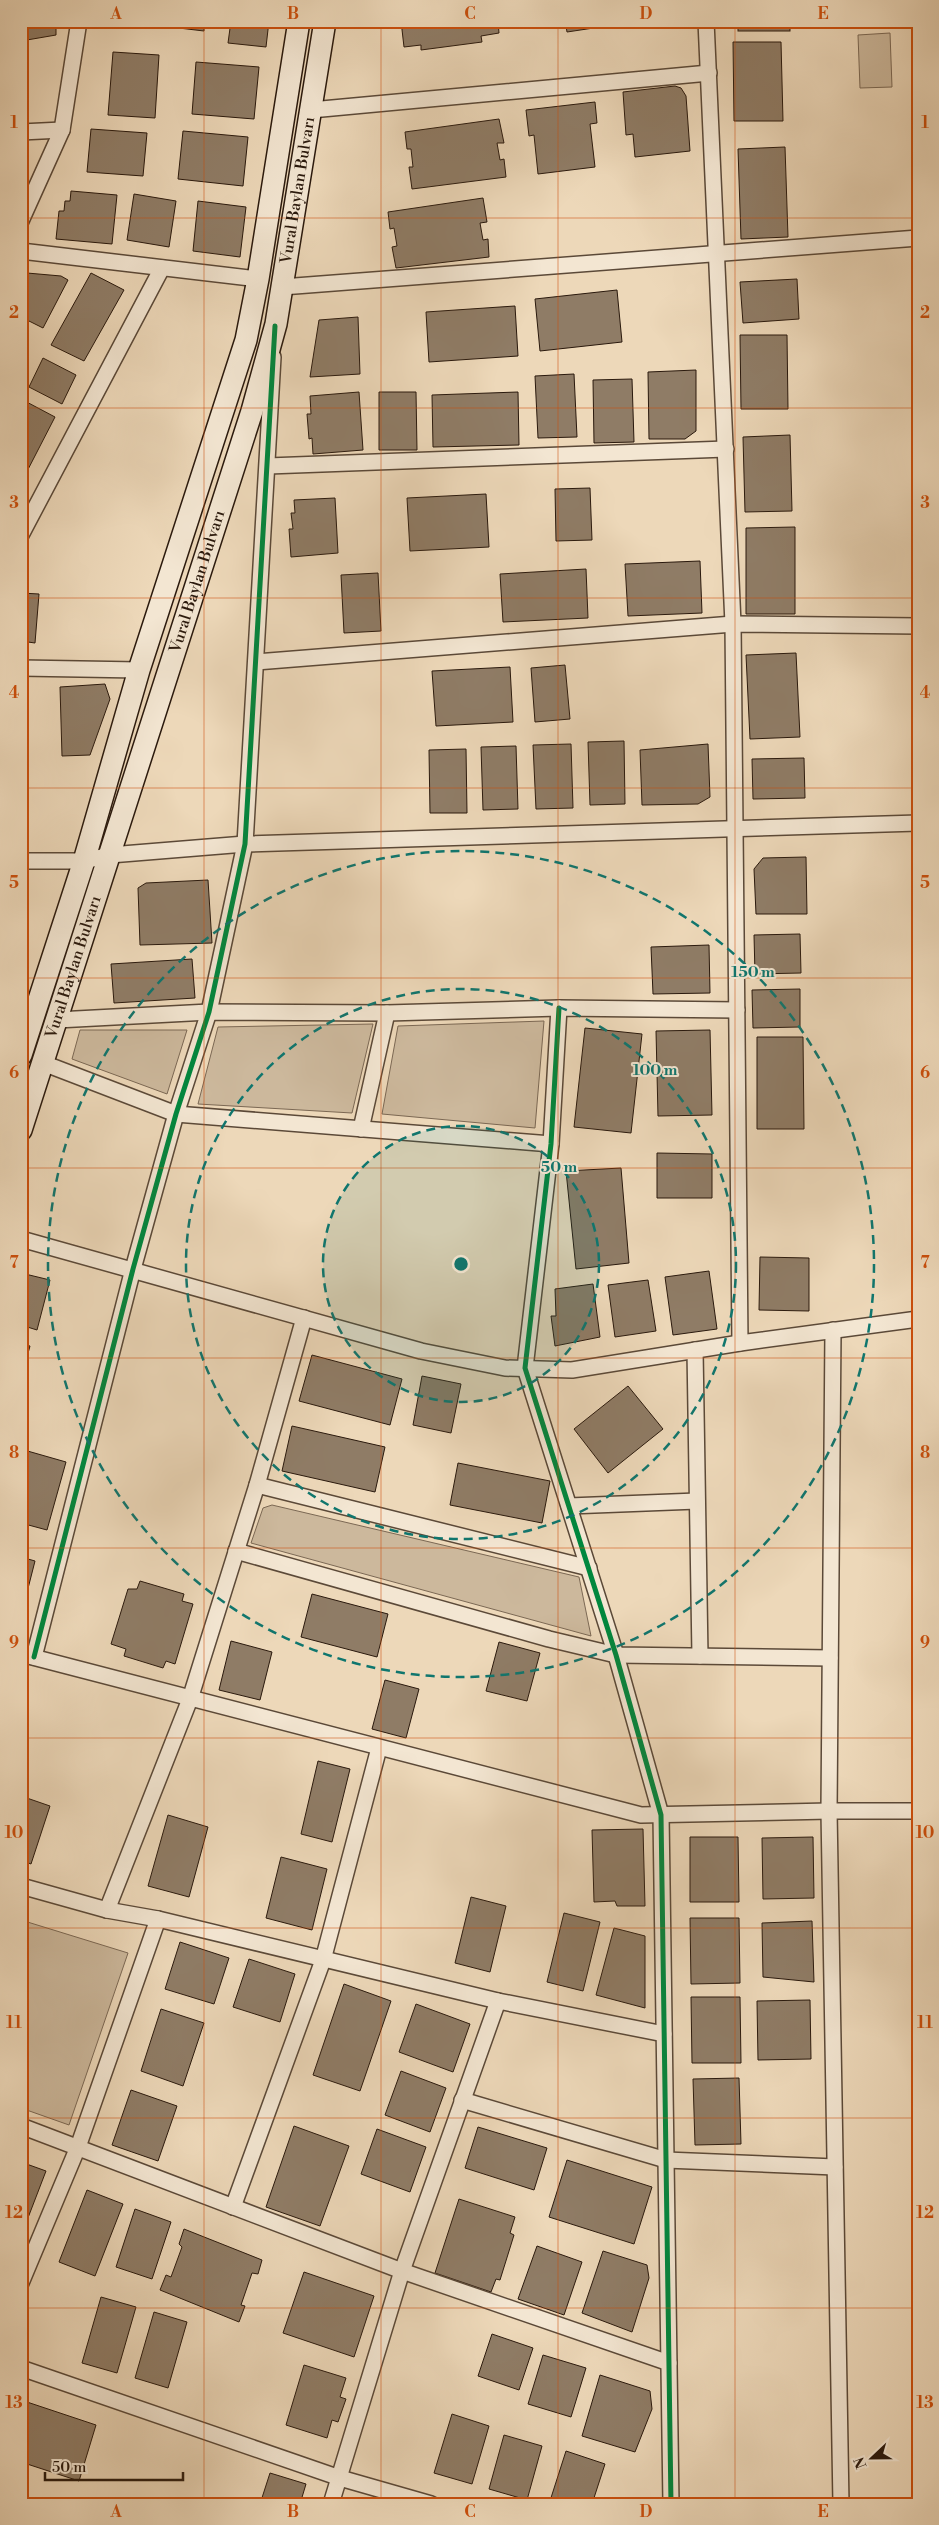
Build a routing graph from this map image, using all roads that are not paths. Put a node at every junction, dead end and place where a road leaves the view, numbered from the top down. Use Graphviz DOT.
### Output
graph roads {
  1 [pos="79,21"];
  2 [pos="299,21"];
  3 [pos="325,21"];
  4 [pos="706,21"];
  5 [pos="709,74"];
  6 [pos="311,110"];
  7 [pos="62,130"];
  8 [pos="21,132"];
  9 [pos="21,221"];
  10 [pos="918,238"];
  11 [pos="21,252"];
  12 [pos="717,254"];
  13 [pos="162,268"];
  14 [pos="258,279"];
  15 [pos="282,287"];
  16 [pos="275,326"];
  17 [pos="726,449"];
  18 [pos="268,466"];
  19 [pos="21,535"];
  20 [pos="733,624"];
  21 [pos="918,626"];
  22 [pos="256,662"];
  23 [pos="21,668"];
  24 [pos="139,670"];
  25 [pos="918,823"];
  26 [pos="735,828"];
  27 [pos="244,844"];
  28 [pos="110,855"];
  29 [pos="21,861"];
  30 [pos="84,861"];
  31 [pos="559,1008"];
  32 [pos="737,1010"];
  33 [pos="209,1012"];
  34 [pos="387,1013"];
  35 [pos="57,1020"];
  36 [pos="21,1056"];
  37 [pos="43,1063"];
  38 [pos="176,1114"];
  39 [pos="361,1129"];
  40 [pos="21,1130"];
  41 [pos="551,1144"];
  42 [pos="21,1239"];
  43 [pos="133,1269"];
  44 [pos="304,1318"];
  45 [pos="918,1319"];
  46 [pos="833,1330"];
  47 [pos="740,1343"];
  48 [pos="695,1350"];
  49 [pos="525,1368"];
  50 [pos="256,1485"];
  51 [pos="697,1501"];
  52 [pos="569,1506"];
  53 [pos="236,1552"];
  54 [pos="589,1568"];
  55 [pos="27,1655"];
  56 [pos="616,1656"];
  57 [pos="700,1656"];
  58 [pos="830,1658"];
  59 [pos="190,1699"];
  60 [pos="379,1748"];
  61 [pos="829,1811"];
  62 [pos="918,1812"];
  63 [pos="661,1815"];
  64 [pos="21,1886"];
  65 [pos="107,1910"];
  66 [pos="158,1919"];
  67 [pos="323,1960"];
  68 [pos="498,2001"];
  69 [pos="664,2034"];
  70 [pos="462,2100"];
  71 [pos="21,2126"];
  72 [pos="78,2147"];
  73 [pos="666,2160"];
  74 [pos="835,2167"];
  75 [pos="232,2207"];
  76 [pos="402,2271"];
  77 [pos="21,2283"];
  78 [pos="669,2363"];
  79 [pos="21,2368"];
  80 [pos="340,2478"];
  81 [pos="331,2504"];
  82 [pos="431,2504"];
  83 [pos="671,2504"];
  84 [pos="841,2504"];
  1 -- 7 [label="street"];
  2 -- 14 [label="main road, Vural Baylan Bulvarı"];
  3 -- 6 [label="main road, Vural Baylan Bulvarı"];
  4 -- 5 [label="street"];
  5 -- 6 [label="street"];
  5 -- 12 [label="street"];
  6 -- 15 [label="main road, Vural Baylan Bulvarı"];
  7 -- 8 [label="street"];
  7 -- 9 [label="street"];
  10 -- 12 [label="street"];
  11 -- 13 [label="street"];
  12 -- 15 [label="street"];
  12 -- 17 [label="street"];
  13 -- 14 [label="street"];
  13 -- 19 [label="street"];
  14 -- 24 [label="main road, Vural Baylan Bulvarı"];
  15 -- 16 [label="main road, Vural Baylan Bulvarı"];
  16 -- 18 [label="street"];
  16 -- 28 [label="main road, Vural Baylan Bulvarı"];
  17 -- 18 [label="street"];
  17 -- 20 [label="street"];
  18 -- 22 [label="street"];
  20 -- 21 [label="street"];
  20 -- 22 [label="street"];
  20 -- 26 [label="street"];
  22 -- 27 [label="street"];
  23 -- 24 [label="street"];
  24 -- 30 [label="main road, Vural Baylan Bulvarı"];
  25 -- 26 [label="street"];
  26 -- 27 [label="street"];
  26 -- 32 [label="street"];
  27 -- 28 [label="street"];
  27 -- 33 [label="street"];
  28 -- 30 [label="street"];
  28 -- 35 [label="main road, Vural Baylan Bulvarı"];
  29 -- 30 [label="street"];
  30 -- 36 [label="main road, Vural Baylan Bulvarı"];
  31 -- 32 [label="street"];
  31 -- 34 [label="street"];
  31 -- 41 [label="street"];
  32 -- 47 [label="street"];
  33 -- 34 [label="street"];
  33 -- 35 [label="street"];
  33 -- 38 [label="street"];
  34 -- 39 [label="street"];
  35 -- 37 [label="main road, Vural Baylan Bulvarı"];
  37 -- 38 [label="street"];
  37 -- 40 [label="main road, Vural Baylan Bulvarı"];
  38 -- 39 [label="street"];
  38 -- 43 [label="street"];
  39 -- 41 [label="street"];
  41 -- 49 [label="street"];
  42 -- 43 [label="street"];
  43 -- 44 [label="street"];
  43 -- 55 [label="street"];
  44 -- 49 [label="street"];
  44 -- 50 [label="street"];
  45 -- 46 [label="street"];
  46 -- 47 [label="street"];
  46 -- 58 [label="street"];
  47 -- 48 [label="street"];
  48 -- 49 [label="street"];
  48 -- 51 [label="street"];
  49 -- 52 [label="street"];
  50 -- 53 [label="street"];
  50 -- 54 [label="street"];
  51 -- 52 [label="street"];
  51 -- 57 [label="street"];
  52 -- 54 [label="street"];
  53 -- 56 [label="street"];
  53 -- 59 [label="street"];
  54 -- 56 [label="street"];
  55 -- 59 [label="street"];
  56 -- 57 [label="street"];
  56 -- 63 [label="street"];
  57 -- 58 [label="street"];
  58 -- 61 [label="street"];
  59 -- 60 [label="street"];
  59 -- 65 [label="street"];
  60 -- 63 [label="street"];
  60 -- 67 [label="street"];
  61 -- 62 [label="street"];
  61 -- 63 [label="street"];
  61 -- 74 [label="street"];
  63 -- 69 [label="street"];
  64 -- 65 [label="street"];
  65 -- 66 [label="street"];
  66 -- 67 [label="street"];
  66 -- 72 [label="street"];
  67 -- 68 [label="street"];
  67 -- 75 [label="street"];
  68 -- 69 [label="street"];
  68 -- 70 [label="street"];
  69 -- 73 [label="street"];
  70 -- 73 [label="street"];
  70 -- 76 [label="street"];
  71 -- 72 [label="street"];
  72 -- 75 [label="street"];
  72 -- 77 [label="street"];
  73 -- 74 [label="street"];
  73 -- 78 [label="street"];
  74 -- 84 [label="street"];
  75 -- 76 [label="street"];
  76 -- 78 [label="street"];
  76 -- 80 [label="street"];
  78 -- 83 [label="street"];
  79 -- 80 [label="street"];
  80 -- 81 [label="street"];
  80 -- 82 [label="street"];
}
